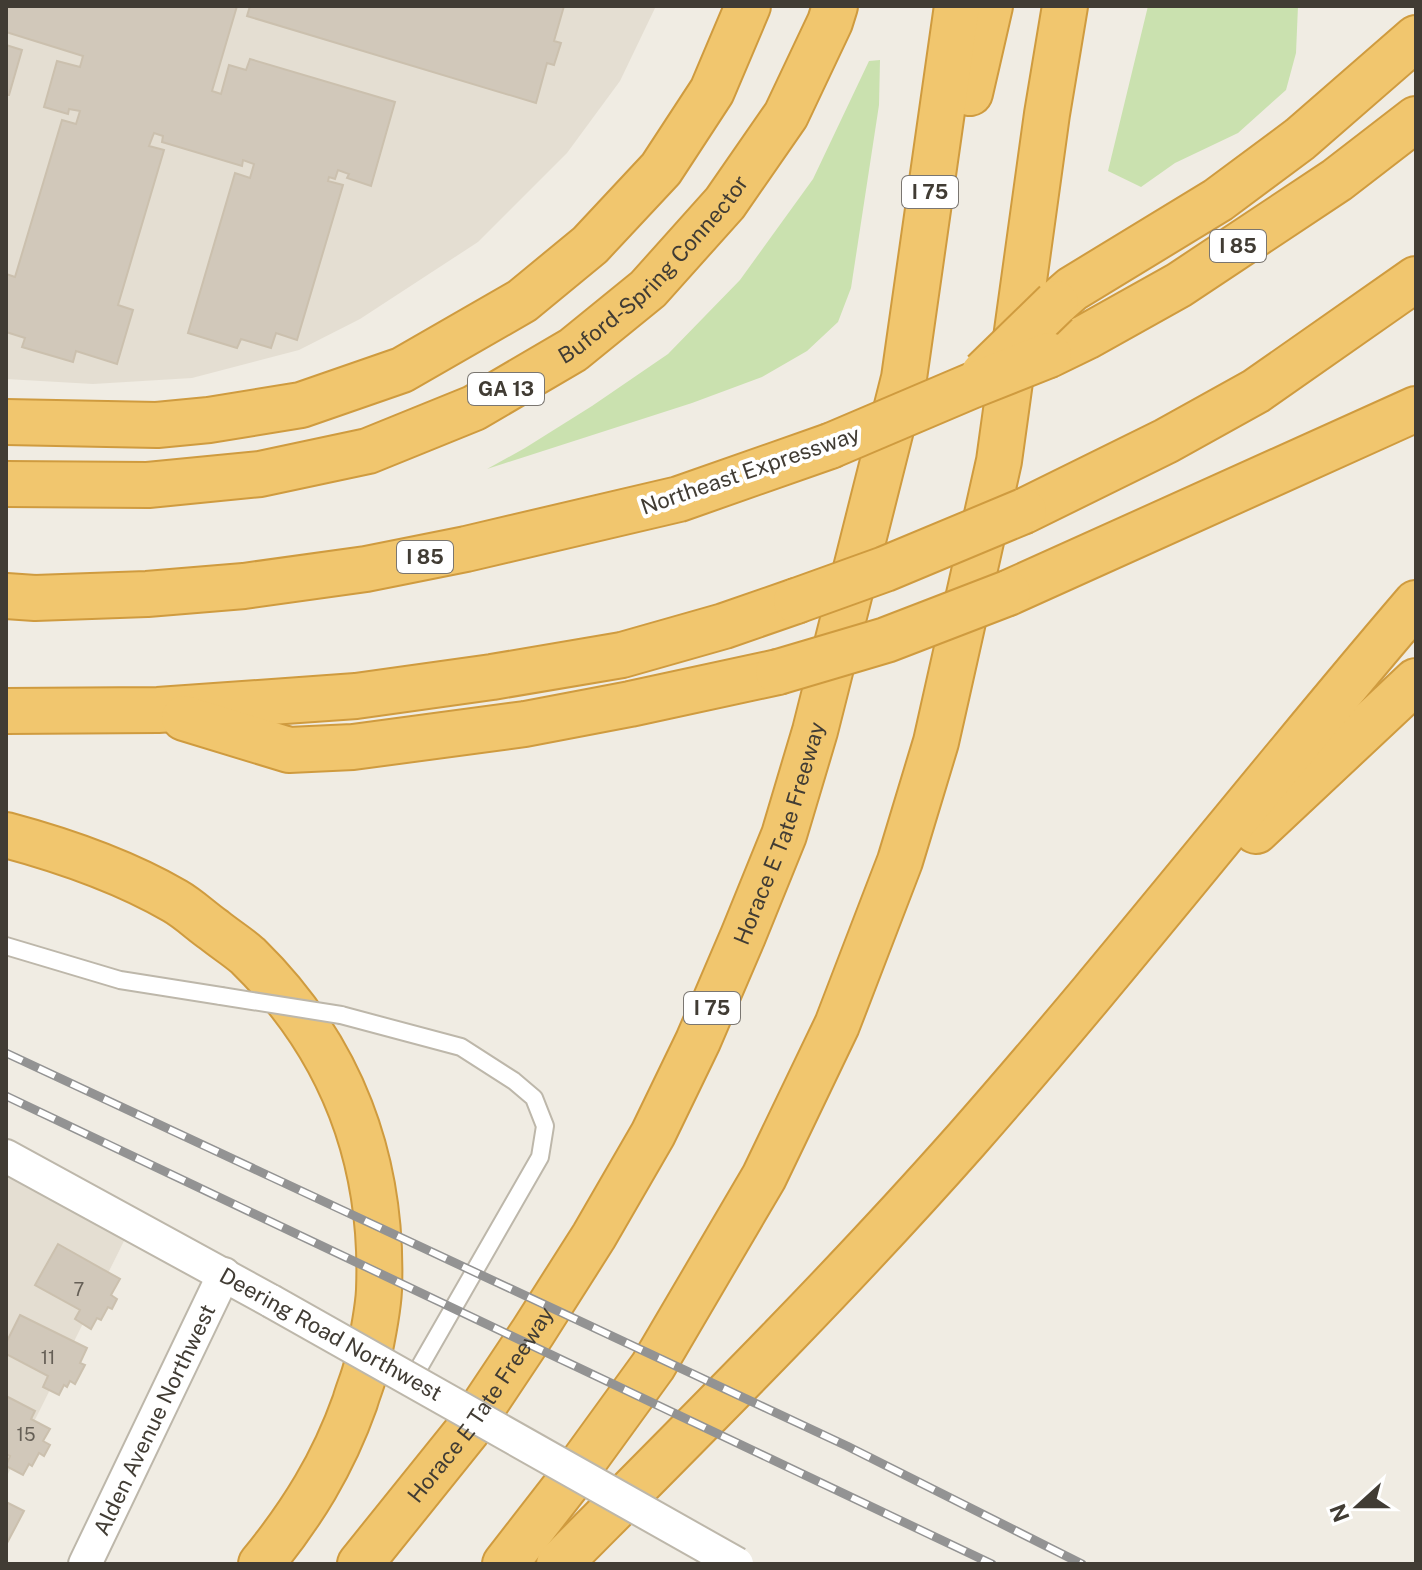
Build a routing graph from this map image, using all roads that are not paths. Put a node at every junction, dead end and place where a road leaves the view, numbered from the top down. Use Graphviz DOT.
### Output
graph roads {
  1 [pos="748,6"];
  2 [pos="835,6"];
  3 [pos="957,6"];
  4 [pos="990,6"];
  5 [pos="1065,6"];
  6 [pos="1071,6"];
  7 [pos="1416,38"];
  8 [pos="1047,114"];
  9 [pos="1416,119"];
  10 [pos="1416,279"];
  11 [pos="904,378"];
  12 [pos="971,386"];
  13 [pos="1416,409"];
  14 [pos="6,422"];
  15 [pos="6,484"];
  16 [pos="6,596"];
  17 [pos="1416,603"];
  18 [pos="1416,681"];
  19 [pos="158,710"];
  20 [pos="6,711"];
  21 [pos="6,835"];
  22 [pos="6,946"];
  23 [pos="1106,978"];
  24 [pos="6,1156"];
  25 [pos="224,1274"];
  26 [pos="412,1380"];
  27 [pos="85,1564"];
  28 [pos="261,1564"];
  29 [pos="360,1564"];
  30 [pos="505,1564"];
  31 [pos="559,1564"];
  32 [pos="737,1564"];
  1 -- 14 [label="highway"];
  2 -- 15 [label="highway, Buford-Spring Connector / GA 13"];
  3 -- 11 [label="highway, Horace E Tate Freeway / I 75"];
  4 -- 11 [label="highway"];
  5 -- 8 [label="highway"];
  6 -- 8 [label="highway"];
  7 -- 12 [label="highway, bridge"];
  8 -- 30 [label="highway"];
  9 -- 12 [label="highway, Northeast Expressway / I 85, bridge"];
  10 -- 19 [label="highway, bridge"];
  11 -- 29 [label="highway, Horace E Tate Freeway / I 75"];
  12 -- 16 [label="highway, Northeast Expressway / I 85, bridge"];
  13 -- 19 [label="highway, bridge"];
  17 -- 23 [label="highway"];
  18 -- 23 [label="highway"];
  19 -- 20 [label="highway"];
  21 -- 28 [label="highway"];
  22 -- 26 [label="lane, bridge"];
  23 -- 31 [label="highway"];
  24 -- 25 [label="street, Deering Road Northwest"];
  25 -- 26 [label="street, Deering Road Northwest, bridge"];
  25 -- 27 [label="street, Alden Avenue Northwest"];
  26 -- 32 [label="street, Deering Road Northwest, bridge"];
}
